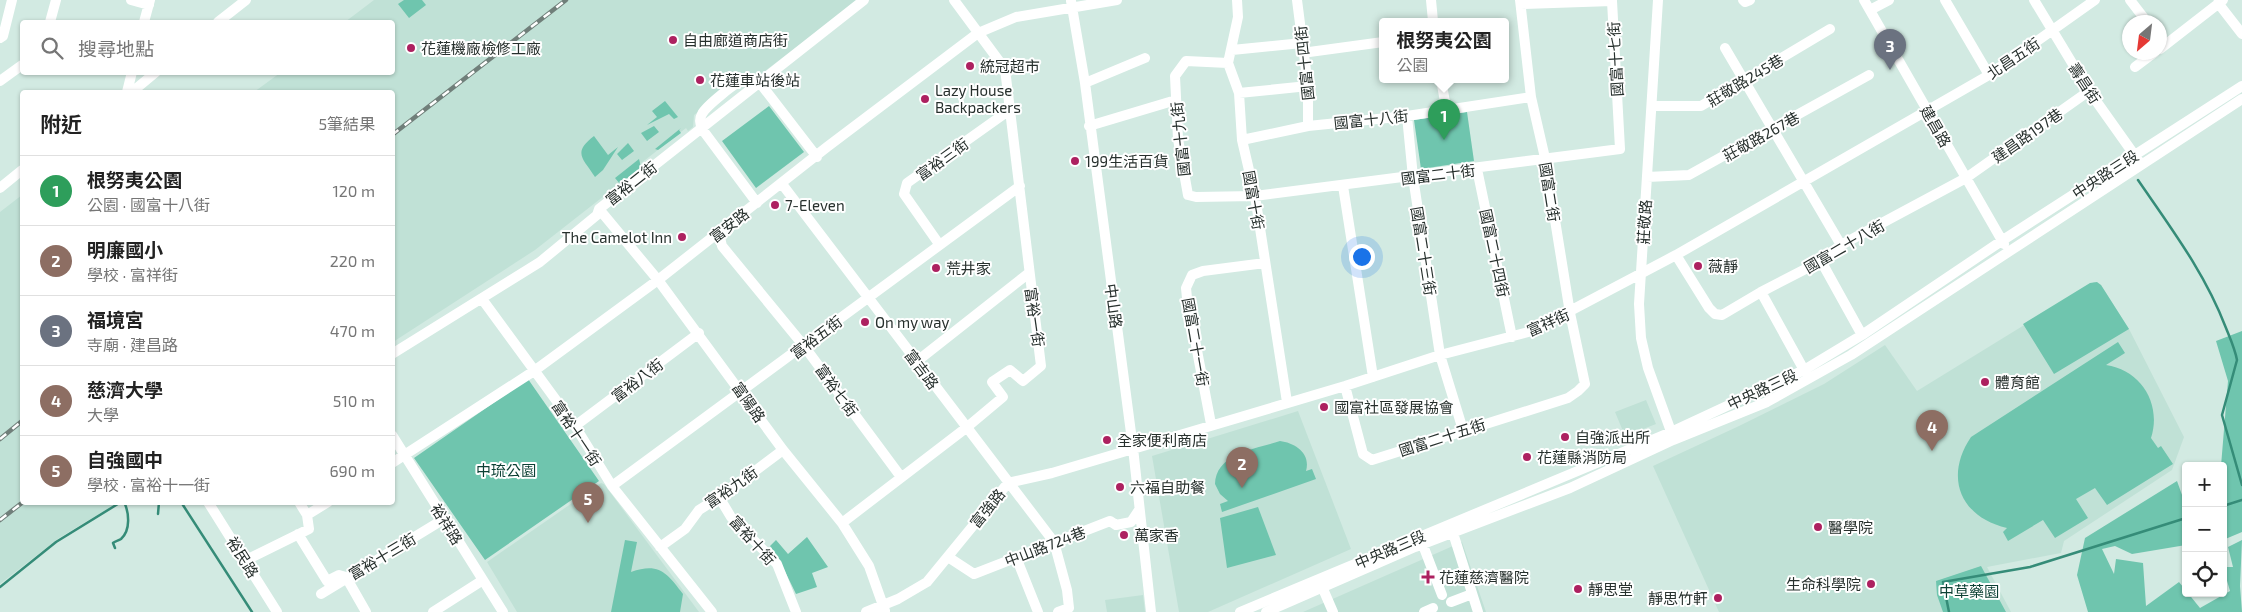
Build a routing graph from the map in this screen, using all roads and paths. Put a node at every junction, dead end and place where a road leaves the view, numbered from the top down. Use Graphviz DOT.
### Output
graph roads {
  1 [pos="12,0"];
  2 [pos="56,0"];
  3 [pos="131,0"];
  4 [pos="246,0"];
  5 [pos="864,0"];
  6 [pos="954,0"];
  7 [pos="1117,0"];
  8 [pos="1237,0"];
  9 [pos="1297,0"];
  10 [pos="1431,0"];
  11 [pos="1658,0"];
  12 [pos="1743,0"];
  13 [pos="1750,0"];
  14 [pos="1864,0"];
  15 [pos="1889,0"];
  16 [pos="1945,0"];
  17 [pos="2034,0"];
  18 [pos="2095,0"];
  19 [pos="2130,0"];
  20 [pos="1520,2"];
  21 [pos="2221,2"];
  22 [pos="149,3"];
  23 [pos="1071,3"];
  24 [pos="1870,10"];
  25 [pos="2141,15"];
  26 [pos="1433,18"];
  27 [pos="51,20"];
  28 [pos="145,20"];
  29 [pos="221,20"];
  30 [pos="1830,28"];
  31 [pos="2052,31"];
  32 [pos="978,33"];
  33 [pos="2242,34"];
  34 [pos="0,38"];
  35 [pos="1379,42"];
  36 [pos="2167,42"];
  37 [pos="1302,48"];
  38 [pos="1725,48"];
  39 [pos="1232,50"];
  40 [pos="1145,58"];
  41 [pos="2144,60"];
  42 [pos="1228,62"];
  43 [pos="20,66"];
  44 [pos="2135,67"];
  45 [pos="131,75"];
  46 [pos="152,75"];
  47 [pos="1869,75"];
  48 [pos="1989,75"];
  49 [pos="1745,80"];
  50 [pos="0,82"];
  51 [pos="760,83"];
  52 [pos="1085,83"];
  53 [pos="1442,83"];
  54 [pos="1308,86"];
  55 [pos="2242,86"];
  56 [pos="128,90"];
  57 [pos="134,90"];
  58 [pos="2089,91"];
  59 [pos="1239,93"];
  60 [pos="1531,96"];
  61 [pos="1176,100"];
  62 [pos="2242,100"];
  63 [pos="1653,106"];
  64 [pos="1446,108"];
  65 [pos="1011,109"];
  66 [pos="1926,109"];
  67 [pos="1407,116"];
  68 [pos="1089,126"];
  69 [pos="1308,126"];
  70 [pos="702,129"];
  71 [pos="1774,129"];
  72 [pos="1242,140"];
  73 [pos="1620,149"];
  74 [pos="2135,155"];
  75 [pos="817,157"];
  76 [pos="1544,158"];
  77 [pos="2141,164"];
  78 [pos="1477,169"];
  79 [pos="20,172"];
  80 [pos="1413,177"];
  81 [pos="1647,177"];
  82 [pos="1966,178"];
  83 [pos="1804,182"];
  84 [pos="782,184"];
  85 [pos="1020,186"];
  86 [pos="1343,186"];
  87 [pos="0,188"];
  88 [pos="1255,196"];
  89 [pos="757,203"];
  90 [pos="599,208"];
  91 [pos="719,233"];
  92 [pos="2003,240"];
  93 [pos="940,244"];
  94 [pos="1842,245"];
  95 [pos="2007,252"];
  96 [pos="1676,255"];
  97 [pos="1821,261"];
  98 [pos="1265,263"];
  99 [pos="1641,272"];
  100 [pos="1029,273"];
  101 [pos="658,280"];
  102 [pos="1761,292"];
  103 [pos="869,296"];
  104 [pos="482,299"];
  105 [pos="1570,313"];
  106 [pos="699,334"];
  107 [pos="1862,334"];
  108 [pos="1512,337"];
  109 [pos="804,346"];
  110 [pos="395,352"];
  111 [pos="1440,355"];
  112 [pos="916,362"];
  113 [pos="1804,370"];
  114 [pos="534,371"];
  115 [pos="1373,376"];
  116 [pos="1584,384"];
  117 [pos="1345,386"];
  118 [pos="742,392"];
  119 [pos="1287,402"];
  120 [pos="1211,424"];
  121 [pos="575,426"];
  122 [pos="966,428"];
  123 [pos="1463,430"];
  124 [pos="1672,436"];
  125 [pos="395,440"];
  126 [pos="1133,448"];
  127 [pos="783,450"];
  128 [pos="405,455"];
  129 [pos="395,461"];
  130 [pos="901,477"];
  131 [pos="1008,483"];
  132 [pos="612,486"];
  133 [pos="719,497"];
  134 [pos="210,505"];
  135 [pos="301,505"];
  136 [pos="323,505"];
  137 [pos="1139,510"];
  138 [pos="307,515"];
  139 [pos="444,519"];
  140 [pos="842,524"];
  141 [pos="1453,533"];
  142 [pos="298,534"];
  143 [pos="1422,540"];
  144 [pos="1054,542"];
  145 [pos="660,547"];
  146 [pos="948,557"];
  147 [pos="1016,557"];
  148 [pos="246,560"];
  149 [pos="346,577"];
  150 [pos="483,580"];
  151 [pos="1320,583"];
  152 [pos="321,594"];
  153 [pos="1472,594"];
  154 [pos="1442,595"];
  155 [pos="1451,602"];
  156 [pos="884,609"];
  157 [pos="277,612"];
  158 [pos="366,612"];
  159 [pos="432,612"];
  160 [pos="503,612"];
  161 [pos="712,612"];
  162 [pos="796,612"];
  163 [pos="866,612"];
  164 [pos="1038,612"];
  165 [pos="1058,612"];
  166 [pos="1151,612"];
  167 [pos="1240,612"];
  168 [pos="1266,612"];
  169 [pos="1333,612"];
  170 [pos="1478,612"];
  1 -- 34 [label="street"];
  2 -- 27 [label="street"];
  3 -- 22 [label="street"];
  4 -- 29 [label="street"];
  5 -- 51 [label="street"];
  6 -- 32 [label="street, 富裕一街"];
  7 -- 23 [label="street, 富安路"];
  8 -- 39 [label="street"];
  9 -- 37 [label="street, 國富十四街"];
  10 -- 26 [label="street"];
  11 -- 63 [label="street, 莊敬路"];
  12 -- 13 [label="street"];
  14 -- 24 [label="street, 建昌路"];
  15 -- 24 [label="street"];
  16 -- 48 [label="street"];
  17 -- 31 [label="street, 壽昌街"];
  18 -- 31 [label="street, 北昌五街"];
  19 -- 25 [label="street"];
  20 -- 60 [label="street, 國富二街"];
  20 -- 73 [label="street, 國富十七街"];
  21 -- 33 [label="street"];
  21 -- 36 [label="street"];
  22 -- 28 [label="street"];
  23 -- 32 [label="street, 富安路"];
  23 -- 52 [label="street, 中山路"];
  24 -- 66 [label="street, 建昌路"];
  30 -- 49 [label="street, 莊敬路245巷"];
  31 -- 48 [label="street, 北昌五街"];
  31 -- 58 [label="street, 壽昌街"];
  32 -- 65 [label="street, 富裕一街"];
  32 -- 75 [label="street, 富安路"];
  35 -- 37 [label="street"];
  37 -- 39 [label="street"];
  37 -- 54 [label="street, 國富十四街"];
  38 -- 49 [label="street"];
  39 -- 42 [label="street"];
  40 -- 52 [label="street"];
  41 -- 44 [label="street"];
  42 -- 59 [label="street, 國富十街"];
  42 -- 61 [label="street, 國富十九街"];
  43 -- 50 [label="street"];
  45 -- 56 [label="street"];
  46 -- 57 [label="street"];
  47 -- 71 [label="street, 莊敬路267巷"];
  48 -- 66 [label="street, 北昌五街"];
  49 -- 63 [label="street, 莊敬路245巷"];
  49 -- 71 [label="street"];
  51 -- 70 [label="street"];
  51 -- 75 [label="street"];
  52 -- 68 [label="street, 中山路"];
  53 -- 64 [label="street"];
  54 -- 59 [label="street"];
  54 -- 69 [label="street, 國富十四街"];
  55 -- 74 [label="street, 中央路三段"];
  58 -- 74 [label="street, 壽昌街"];
  58 -- 82 [label="street, 建昌路197巷"];
  59 -- 72 [label="street, 國富十街"];
  60 -- 64 [label="street, 國富十八街"];
  60 -- 76 [label="street, 國富二街"];
  61 -- 68 [label="street"];
  61 -- 88 [label="street, 國富十九街"];
  62 -- 77 [label="street, 中央路三段"];
  63 -- 81 [label="street, 莊敬路"];
  64 -- 67 [label="street, 國富十八街"];
  65 -- 85 [label="street, 富裕一街"];
  65 -- 93 [label="street, 富裕三街"];
  66 -- 82 [label="street, 建昌路"];
  66 -- 83 [label="street, 富祥街"];
  67 -- 69 [label="street, 國富十八街"];
  67 -- 80 [label="street, 國富二十三街"];
  68 -- 126 [label="street, 中山路"];
  69 -- 72 [label="street, 國富十八街"];
  70 -- 89 [label="street"];
  70 -- 90 [label="street, 富裕二街"];
  71 -- 81 [label="street, 莊敬路267巷"];
  71 -- 83 [label="street"];
  72 -- 88 [label="street, 國富十街"];
  73 -- 76 [label="street, 國富二十街"];
  74 -- 77 [label="street, 壽昌街"];
  74 -- 92 [label="street, 中央路三段"];
  75 -- 84 [label="street, 富安路"];
  76 -- 78 [label="street, 國富二十街"];
  76 -- 105 [label="street, 國富二街"];
  77 -- 95 [label="street, 中央路三段"];
  78 -- 80 [label="street, 國富二十街"];
  78 -- 108 [label="street, 國富二十四街"];
  79 -- 87 [label="street"];
  80 -- 86 [label="street, 國富二十街"];
  80 -- 111 [label="street, 國富二十三街"];
  81 -- 99 [label="street, 莊敬路"];
  82 -- 92 [label="street, 建昌路"];
  82 -- 94 [label="street, 國富二十八街"];
  83 -- 94 [label="street"];
  83 -- 96 [label="street, 富祥街"];
  84 -- 89 [label="street, 富安路"];
  84 -- 103 [label="street, 富吉路"];
  85 -- 93 [label="street, 富裕五街"];
  85 -- 100 [label="street, 富裕一街"];
  86 -- 88 [label="street, 國富二十街"];
  86 -- 115 [label="street"];
  88 -- 98 [label="street, 國富十街"];
  89 -- 91 [label="street, 富安路"];
  90 -- 101 [label="street, 富陽路"];
  90 -- 104 [label="street, 富裕二街"];
  91 -- 101 [label="street, 富安路"];
  91 -- 109 [label="street, 富裕七街"];
  92 -- 95 [label="street, 建昌路"];
  92 -- 107 [label="street, 中央路三段"];
  93 -- 103 [label="street, 富裕五街"];
  94 -- 97 [label="street, 國富二十八街"];
  95 -- 124 [label="street, 中央路三段"];
  96 -- 99 [label="street, 富祥街"];
  96 -- 102 [label="street, 國富二十八街"];
  97 -- 102 [label="street, 國富二十八街"];
  97 -- 107 [label="street"];
  98 -- 119 [label="street, 國富十街"];
  98 -- 120 [label="street, 國富二十一街"];
  99 -- 105 [label="street, 富祥街"];
  99 -- 124 [label="street, 莊敬路"];
  100 -- 112 [label="street"];
  100 -- 122 [label="street, 富裕一街"];
  101 -- 106 [label="street, 富陽路"];
  101 -- 114 [label="street, 富安路"];
  102 -- 113 [label="street"];
  103 -- 109 [label="street, 富裕五街"];
  103 -- 112 [label="street, 富吉路"];
  104 -- 110 [label="street, 富裕二街"];
  104 -- 114 [label="street, 富裕十一街"];
  105 -- 108 [label="street, 富祥街"];
  105 -- 116 [label="street, 國富二街"];
  106 -- 118 [label="street, 富陽路"];
  106 -- 121 [label="street, 富裕八街"];
  107 -- 113 [label="street, 中央路三段"];
  108 -- 111 [label="street, 富祥街"];
  109 -- 118 [label="street, 富裕五街"];
  109 -- 130 [label="street, 富裕七街"];
  111 -- 115 [label="street, 富祥街"];
  111 -- 123 [label="street, 國富二十三街"];
  112 -- 122 [label="street, 富吉路"];
  113 -- 124 [label="street, 中央路三段"];
  114 -- 121 [label="street, 富裕十一街"];
  114 -- 128 [label="street, 富安路"];
  115 -- 117 [label="street, 富祥街"];
  116 -- 123 [label="street, 國富二十五街"];
  117 -- 119 [label="street, 富祥街"];
  117 -- 123 [label="street, 國富二十五街"];
  118 -- 127 [label="street, 富陽路"];
  118 -- 132 [label="street, 富裕五街"];
  119 -- 120 [label="street, 富祥街"];
  120 -- 126 [label="street, 富祥街"];
  121 -- 132 [label="street, 富裕十一街"];
  122 -- 130 [label="street, 富裕一街"];
  122 -- 131 [label="street, 富吉路"];
  124 -- 141 [label="street, 中央路三段"];
  124 -- 143 [label="street, 中央路三段"];
  125 -- 128 [label="street, 裕祥路"];
  126 -- 131 [label="street, 富強路"];
  126 -- 137 [label="street, 中山路"];
  127 -- 133 [label="street, 富裕九街"];
  127 -- 140 [label="street, 富陽路"];
  128 -- 129 [label="street, 富安路"];
  128 -- 139 [label="street, 裕祥路"];
  130 -- 140 [label="street, 富裕一街"];
  131 -- 144 [label="street, 富吉路"];
  131 -- 146 [label="street, 富強路"];
  132 -- 145 [label="street, 富裕十一街"];
  133 -- 145 [label="street, 富裕九街"];
  133 -- 162 [label="street, 富裕十街"];
  134 -- 148 [label="street, 裕民路"];
  135 -- 138 [label="street"];
  136 -- 138 [label="street"];
  137 -- 144 [label="street, 中山路724巷"];
  137 -- 166 [label="street, 中山路"];
  138 -- 142 [label="street"];
  139 -- 149 [label="street, 富裕十三街"];
  139 -- 150 [label="street, 裕祥路"];
  140 -- 156 [label="street, 富陽路"];
  141 -- 143 [label="street, 中央路三段"];
  141 -- 153 [label="street"];
  142 -- 148 [label="street"];
  142 -- 149 [label="street"];
  143 -- 151 [label="street, 中央路三段"];
  143 -- 154 [label="street"];
  144 -- 147 [label="street, 中山路724巷"];
  144 -- 165 [label="street"];
  145 -- 161 [label="street, 富裕十一街"];
  146 -- 147 [label="street, 中山路724巷"];
  146 -- 156 [label="street, 富強路"];
  147 -- 164 [label="street"];
  148 -- 157 [label="street, 裕民路"];
  149 -- 152 [label="street, 富裕十三街"];
  149 -- 158 [label="street"];
  150 -- 159 [label="street"];
  150 -- 160 [label="street, 裕祥路"];
  151 -- 167 [label="street, 中央路三段"];
  151 -- 168 [label="street, 中央路三段"];
  151 -- 169 [label="street"];
  153 -- 155 [label="street"];
  153 -- 170 [label="street"];
  156 -- 163 [label="street, 富強路"];
}
